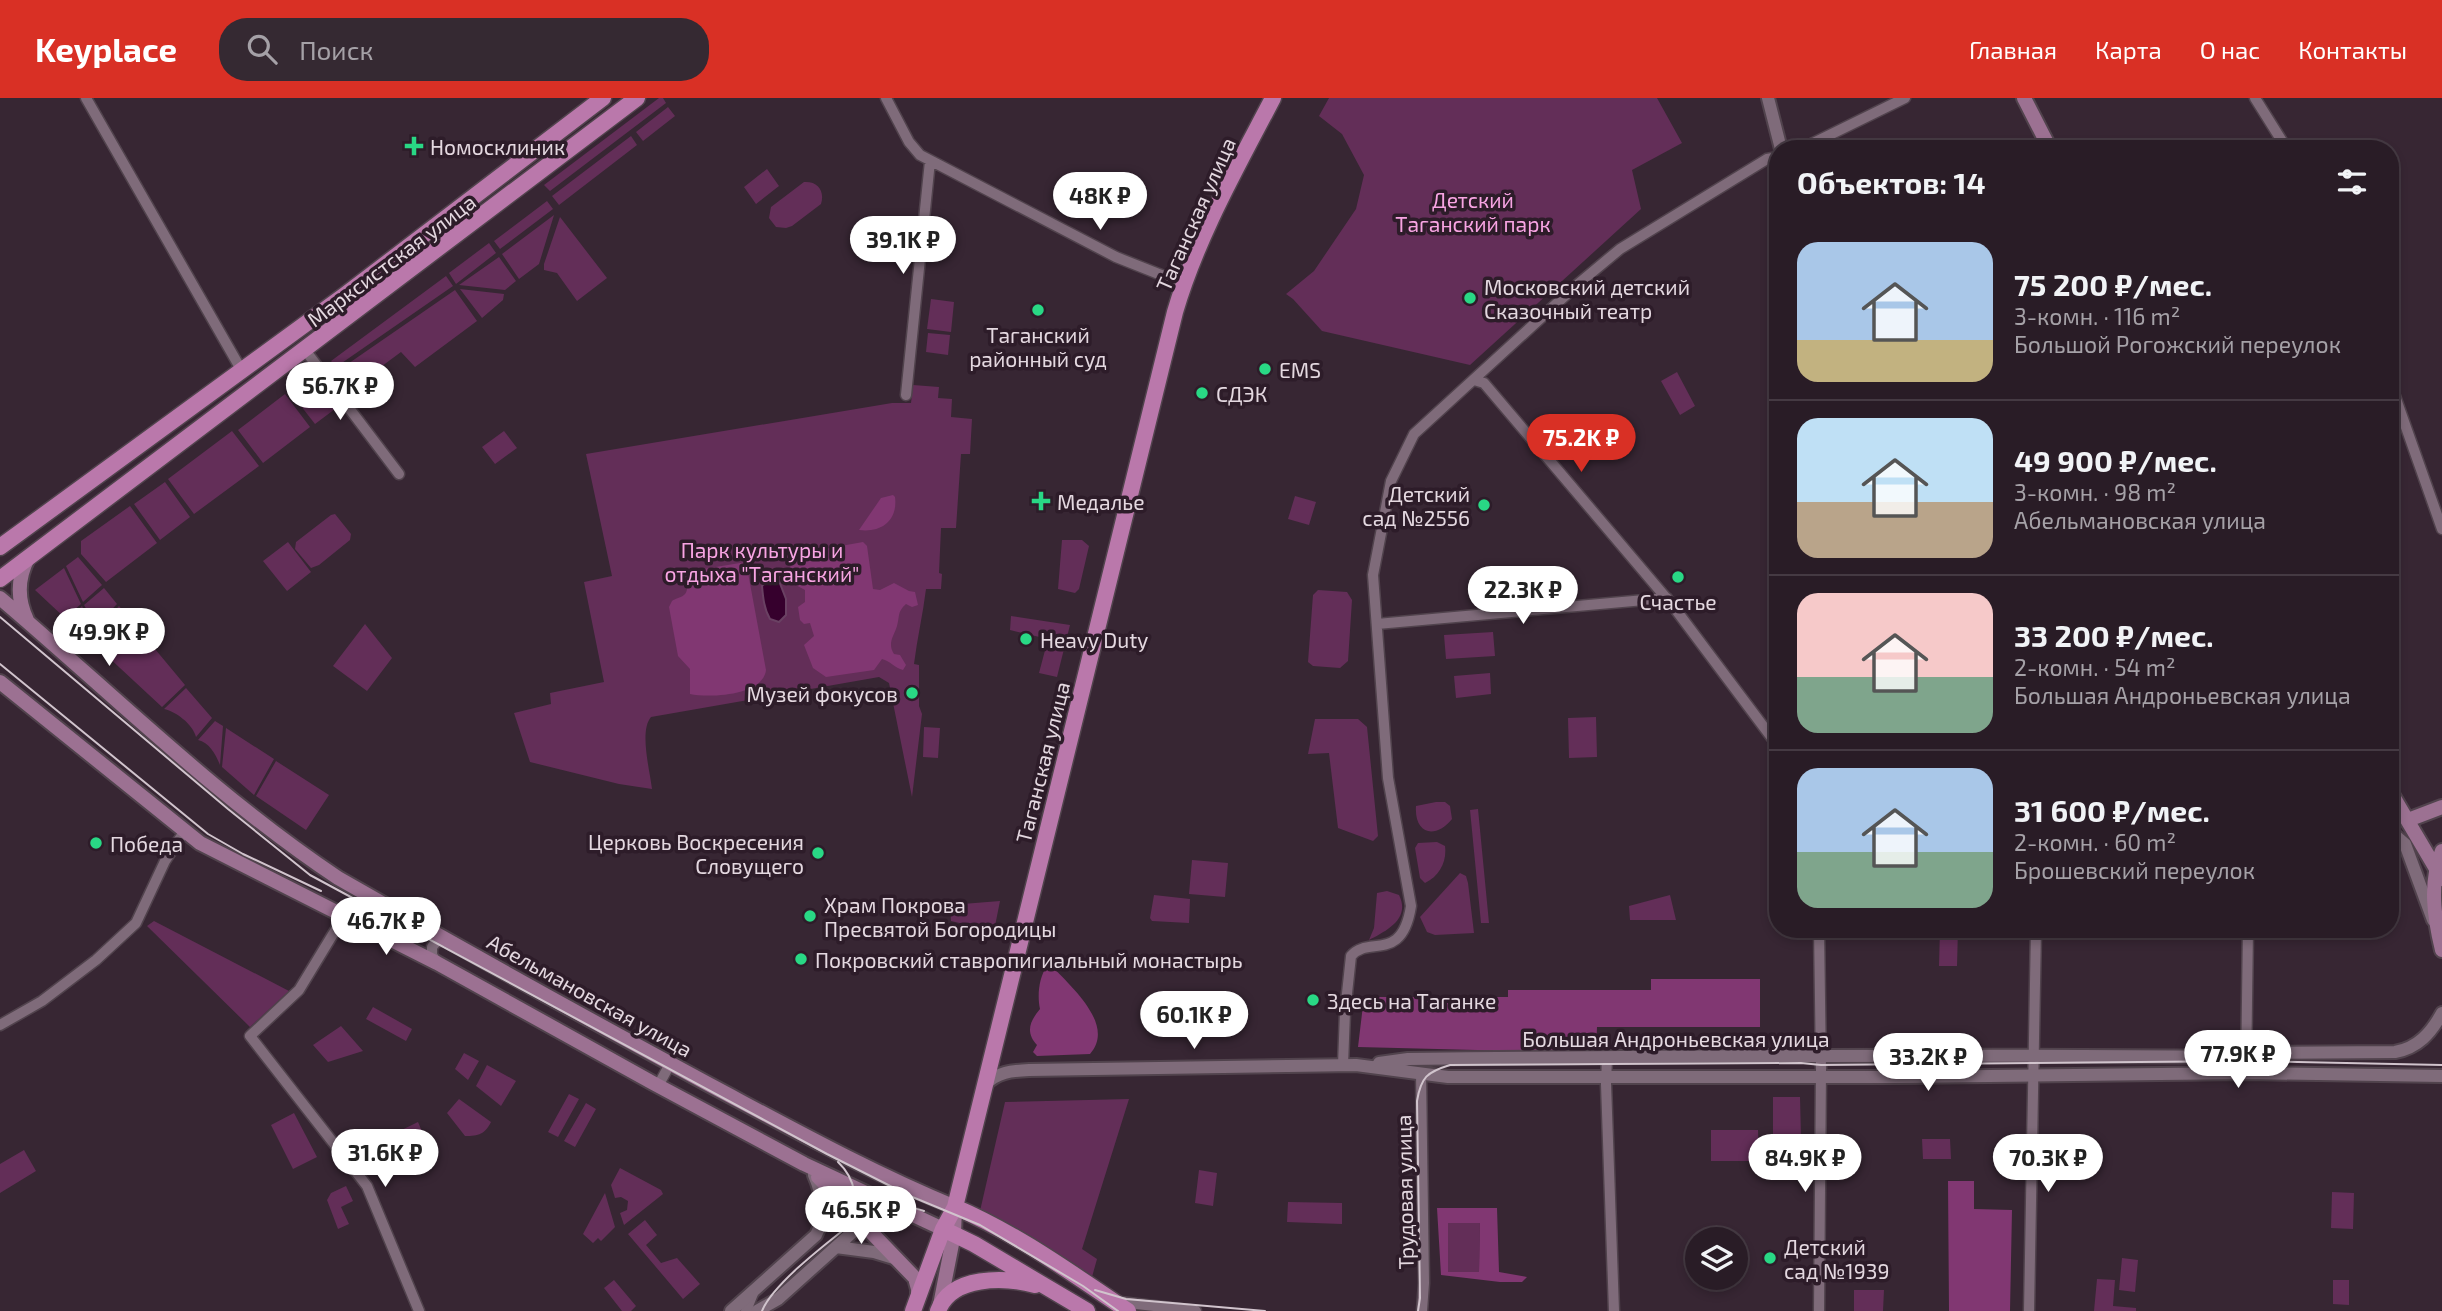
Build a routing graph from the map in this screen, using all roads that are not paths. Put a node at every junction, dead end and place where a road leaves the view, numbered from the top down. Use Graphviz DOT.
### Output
graph roads {
  1 [pos="86,98"];
  2 [pos="603,98"];
  3 [pos="637,98"];
  4 [pos="886,98"];
  5 [pos="1273,98"];
  6 [pos="1768,98"];
  7 [pos="1905,98"];
  8 [pos="2024,98"];
  9 [pos="2255,98"];
  10 [pos="1779,140"];
  11 [pos="1819,140"];
  12 [pos="2045,140"];
  13 [pos="2281,140"];
  14 [pos="1769,159"];
  15 [pos="930,161"];
  16 [pos="1184,284"];
  17 [pos="305,350"];
  18 [pos="242,371"];
  19 [pos="1474,380"];
  20 [pos="906,395"];
  21 [pos="2399,407"];
  22 [pos="399,474"];
  23 [pos="2442,529"];
  24 [pos="0,547"];
  25 [pos="28,558"];
  26 [pos="0,579"];
  27 [pos="0,598"];
  28 [pos="1667,598"];
  29 [pos="27,621"];
  30 [pos="1377,624"];
  31 [pos="0,682"];
  32 [pos="1769,734"];
  33 [pos="2399,805"];
  34 [pos="2442,807"];
  35 [pos="2408,820"];
  36 [pos="2399,822"];
  37 [pos="184,832"];
  38 [pos="2399,838"];
  39 [pos="2442,851"];
  40 [pos="2439,873"];
  41 [pos="344,916"];
  42 [pos="2437,930"];
  43 [pos="1819,938"];
  44 [pos="2036,938"];
  45 [pos="2248,938"];
  46 [pos="449,941"];
  47 [pos="2442,950"];
  48 [pos="437,963"];
  49 [pos="2442,1013"];
  50 [pos="0,1026"];
  51 [pos="2247,1053"];
  52 [pos="1821,1055"];
  53 [pos="2035,1055"];
  54 [pos="1607,1057"];
  55 [pos="670,1064"];
  56 [pos="1350,1065"];
  57 [pos="1421,1073"];
  58 [pos="2246,1073"];
  59 [pos="1607,1076"];
  60 [pos="1821,1076"];
  61 [pos="2035,1076"];
  62 [pos="2442,1076"];
  63 [pos="658,1086"];
  64 [pos="984,1086"];
  65 [pos="804,1164"];
  66 [pos="955,1207"];
  67 [pos="899,1210"];
  68 [pos="863,1222"];
  69 [pos="949,1232"];
  70 [pos="836,1247"];
  71 [pos="898,1259"];
  72 [pos="1051,1289"];
  73 [pos="754,1291"];
  74 [pos="778,1300"];
  75 [pos="1113,1301"];
  76 [pos="916,1304"];
  77 [pos="939,1308"];
  78 [pos="419,1311"];
  79 [pos="731,1311"];
  80 [pos="746,1311"];
  81 [pos="757,1311"];
  82 [pos="768,1311"];
  83 [pos="1087,1311"];
  84 [pos="1128,1311"];
  85 [pos="1196,1311"];
  86 [pos="1422,1311"];
  87 [pos="1614,1311"];
  88 [pos="1819,1311"];
  89 [pos="2029,1311"];
  1 -- 18 [label="street"];
  2 -- 18 [label="main road, Марксистская улица"];
  3 -- 17 [label="main road, Марксистская улица"];
  4 -- 15 [label="street"];
  5 -- 16 [label="main road, Таганская улица"];
  6 -- 10 [label="street"];
  7 -- 11 [label="street"];
  8 -- 12 [label="main road"];
  9 -- 13 [label="street"];
  14 -- 19 [label="street"];
  15 -- 16 [label="street"];
  15 -- 20 [label="street"];
  16 -- 64 [label="main road, Таганская улица"];
  17 -- 22 [label="street"];
  17 -- 25 [label="main road, Марксистская улица"];
  18 -- 24 [label="main road, Марксистская улица"];
  19 -- 28 [label="street"];
  19 -- 30 [label="street"];
  21 -- 23 [label="street"];
  25 -- 26 [label="main road, Марксистская улица"];
  25 -- 29 [label="main road"];
  27 -- 29 [label="main road, Абельмановская улица"];
  28 -- 30 [label="street"];
  28 -- 32 [label="street"];
  29 -- 46 [label="main road, Абельмановская улица"];
  30 -- 56 [label="street"];
  31 -- 37 [label="main road"];
  33 -- 35 [label="main road"];
  34 -- 35 [label="main road"];
  35 -- 36 [label="street"];
  35 -- 40 [label="main road"];
  37 -- 41 [label="main road"];
  37 -- 50 [label="street"];
  38 -- 42 [label="street"];
  39 -- 40 [label="main road"];
  40 -- 42 [label="main road"];
  41 -- 48 [label="main road"];
  41 -- 78 [label="street"];
  42 -- 47 [label="main road"];
  43 -- 52 [label="street"];
  44 -- 53 [label="street"];
  45 -- 51 [label="street"];
  46 -- 48 [label="street"];
  46 -- 55 [label="main road, Абельмановская улица"];
  48 -- 63 [label="main road"];
  49 -- 51 [label="street, Большая Андроньевская улица"];
  51 -- 53 [label="street, Большая Андроньевская улица"];
  51 -- 58 [label="street"];
  52 -- 53 [label="street, Большая Андроньевская улица"];
  52 -- 54 [label="street, Большая Андроньевская улица"];
  52 -- 60 [label="street"];
  53 -- 61 [label="street"];
  54 -- 56 [label="street, Большая Андроньевская улица"];
  54 -- 59 [label="street"];
  55 -- 63 [label="street"];
  55 -- 66 [label="main road, Абельмановская улица"];
  56 -- 57 [label="street, Большая Андроньевская улица"];
  56 -- 64 [label="street, Большая Андроньевская улица"];
  57 -- 59 [label="street, Большая Андроньевская улица"];
  57 -- 86 [label="street, Трудовая улица"];
  58 -- 61 [label="street, Большая Андроньевская улица"];
  58 -- 62 [label="street, Большая Андроньевская улица"];
  59 -- 60 [label="street, Большая Андроньевская улица"];
  59 -- 87 [label="street"];
  60 -- 61 [label="street, Большая Андроньевская улица"];
  60 -- 88 [label="street"];
  61 -- 89 [label="street"];
  63 -- 65 [label="main road"];
  64 -- 66 [label="main road, Таганская улица"];
  65 -- 67 [label="main road"];
  65 -- 68 [label="main road"];
  65 -- 73 [label="street"];
  66 -- 69 [label="main road, Таганская улица"];
  66 -- 75 [label="main road"];
  67 -- 68 [label="street"];
  67 -- 69 [label="main road"];
  68 -- 70 [label="street"];
  68 -- 71 [label="main road"];
  69 -- 72 [label="main road"];
  69 -- 76 [label="main road, Таганская улица"];
  69 -- 77 [label="main road"];
  70 -- 71 [label="street"];
  70 -- 74 [label="street"];
  71 -- 76 [label="main road"];
  72 -- 77 [label="main road"];
  72 -- 83 [label="main road"];
  73 -- 79 [label="street"];
  73 -- 80 [label="street"];
  74 -- 81 [label="street"];
  74 -- 82 [label="street"];
  75 -- 84 [label="main road"];
  75 -- 85 [label="street"];
}
